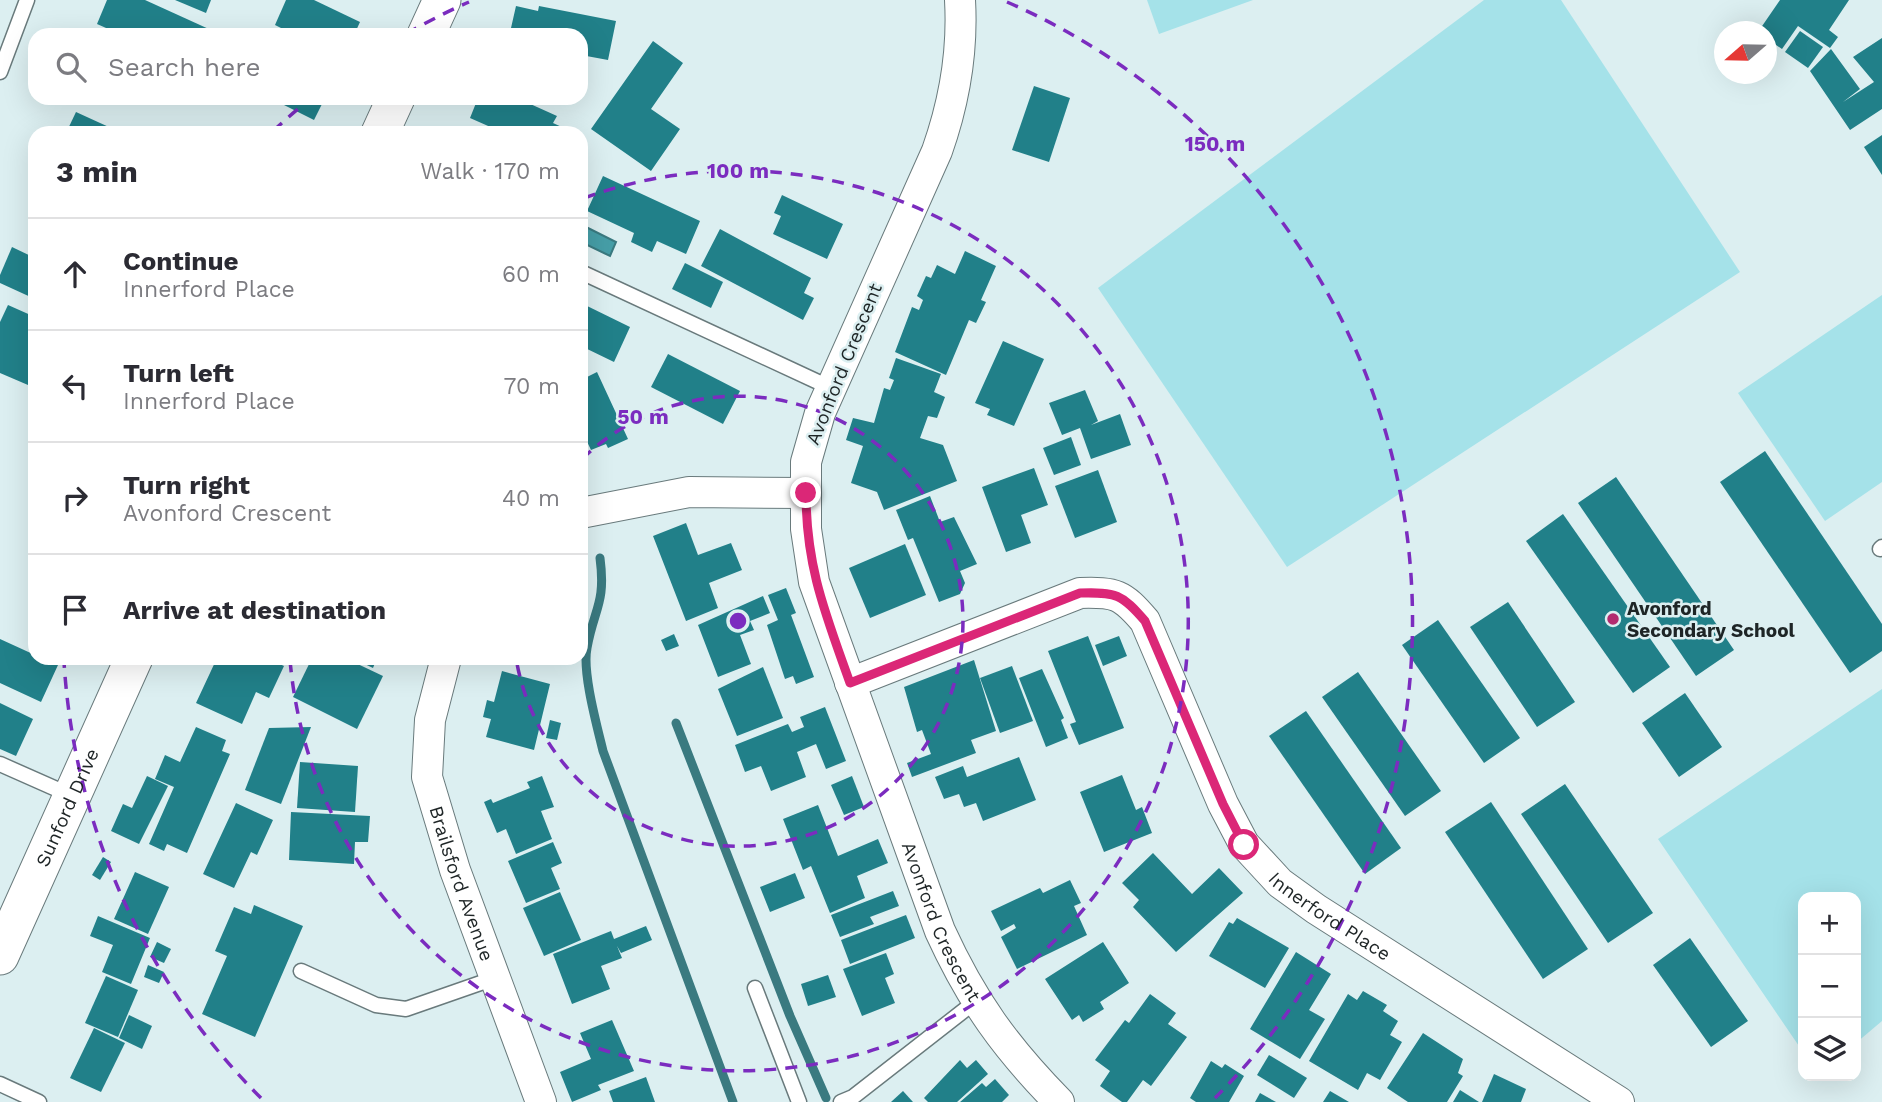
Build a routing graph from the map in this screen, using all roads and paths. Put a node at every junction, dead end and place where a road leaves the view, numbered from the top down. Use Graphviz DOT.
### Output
graph roads {
  1 [pos="27,0"];
  2 [pos="442,0"];
  3 [pos="960,0"];
  4 [pos="429,28"];
  5 [pos="0,72"];
  6 [pos="393,105"];
  7 [pos="383,126"];
  8 [pos="588,275"];
  9 [pos="831,388"];
  10 [pos="806,493"];
  11 [pos="588,512"];
  12 [pos="131,665"];
  13 [pos="444,665"];
  14 [pos="850,683"];
  15 [pos="0,764"];
  16 [pos="70,795"];
  17 [pos="0,956"];
  18 [pos="301,971"];
  19 [pos="495,978"];
  20 [pos="755,988"];
  21 [pos="976,1001"];
  22 [pos="0,1084"];
  23 [pos="30,1100"];
  24 [pos="541,1102"];
  25 [pos="800,1102"];
  26 [pos="841,1102"];
  27 [pos="1059,1102"];
  28 [pos="1619,1102"];
  1 -- 5 [label="lane"];
  2 -- 4 [label="street"];
  3 -- 9 [label="street, Avonford Crescent"];
  6 -- 7 [label="street"];
  8 -- 9 [label="lane"];
  9 -- 10 [label="street, Avonford Crescent"];
  10 -- 11 [label="street"];
  10 -- 14 [label="street, Avonford Crescent"];
  12 -- 16 [label="street, Sunford Drive"];
  13 -- 19 [label="street, Brailsford Avenue"];
  14 -- 21 [label="street, Avonford Crescent"];
  14 -- 28 [label="street, Innerford Place"];
  15 -- 16 [label="lane"];
  16 -- 17 [label="street, Sunford Drive"];
  18 -- 19 [label="lane"];
  19 -- 24 [label="street, Brailsford Avenue"];
  20 -- 25 [label="lane"];
  21 -- 26 [label="lane"];
  21 -- 27 [label="street, Avonford Crescent"];
  22 -- 23 [label="lane"];
}
